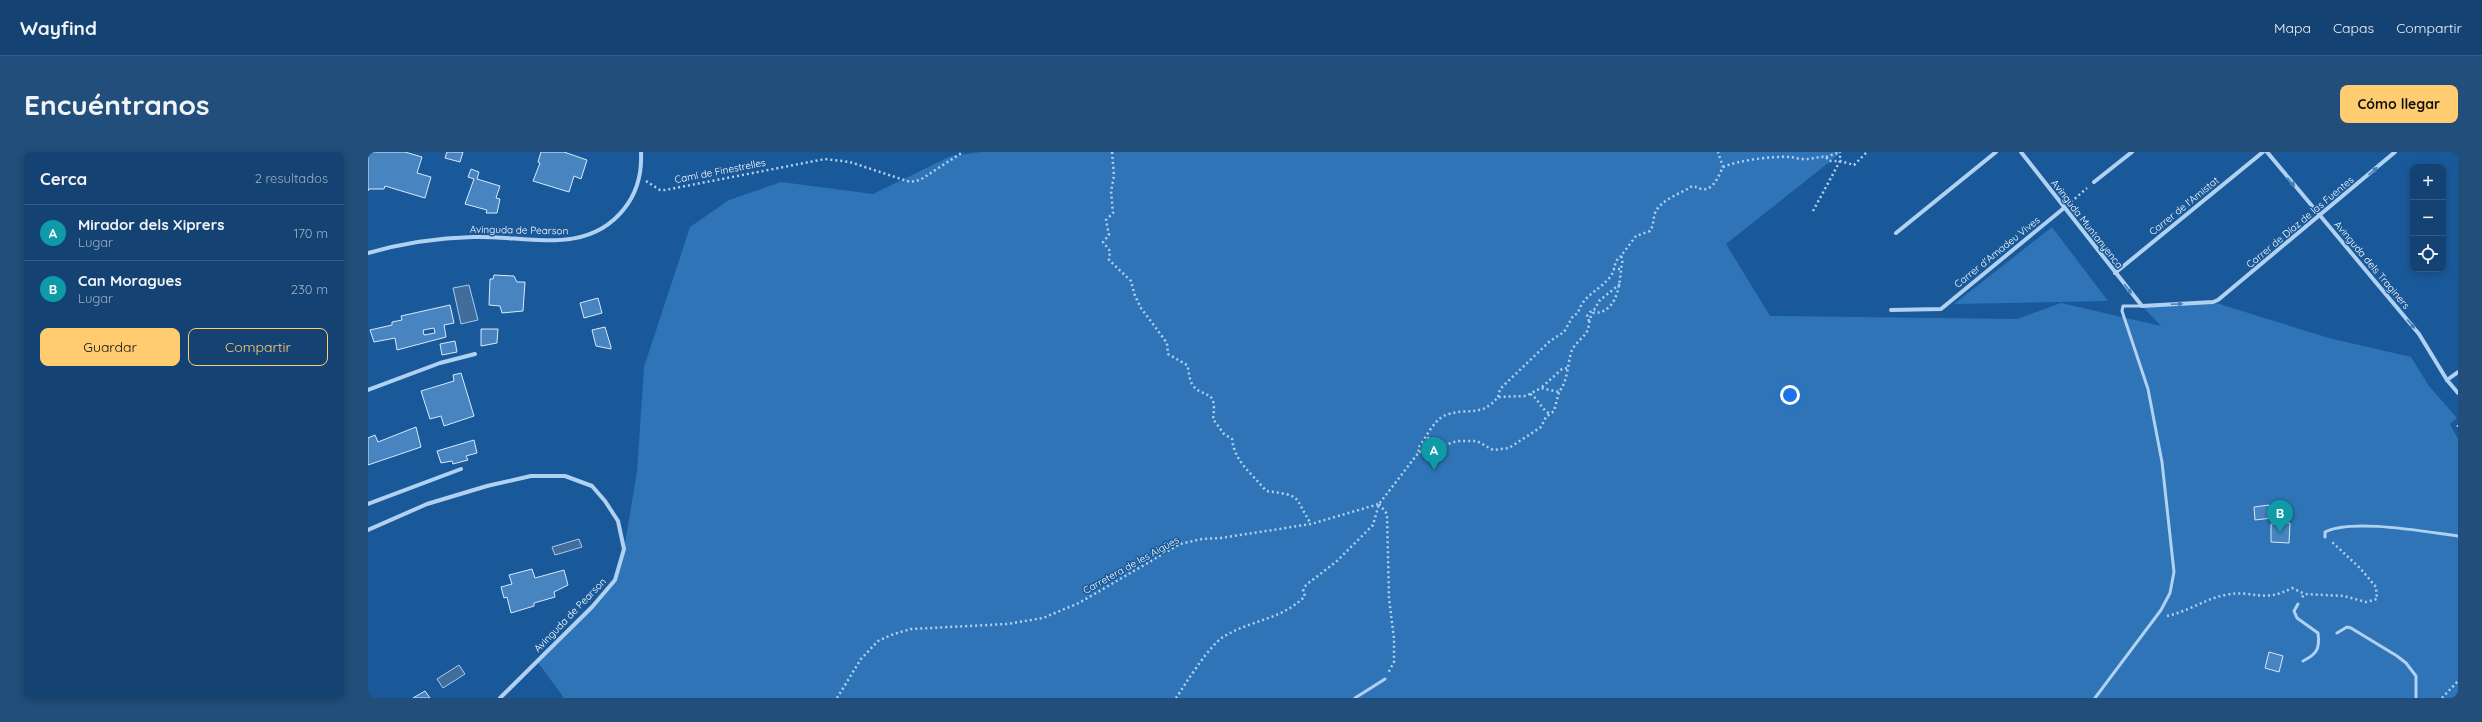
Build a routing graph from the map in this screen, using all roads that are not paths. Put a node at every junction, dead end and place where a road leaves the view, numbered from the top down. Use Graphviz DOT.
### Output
graph roads {
  1 [pos="640,152"];
  2 [pos="1996,152"];
  3 [pos="2021,152"];
  4 [pos="2132,152"];
  5 [pos="2263,152"];
  6 [pos="2267,152"];
  7 [pos="2395,152"];
  8 [pos="2094,182"];
  9 [pos="2064,208"];
  10 [pos="2320,216"];
  11 [pos="1896,233"];
  12 [pos="368,253"];
  13 [pos="2115,273"];
  14 [pos="2142,306"];
  15 [pos="1891,310"];
  16 [pos="475,354"];
  17 [pos="2458,372"];
  18 [pos="2447,380"];
  19 [pos="368,390"];
  20 [pos="2458,393"];
  21 [pos="461,469"];
  22 [pos="368,504"];
  23 [pos="368,530"];
  24 [pos="2458,536"];
  25 [pos="2325,537"];
  26 [pos="2298,604"];
  27 [pos="2337,632"];
  28 [pos="2303,661"];
  29 [pos="1385,679"];
  30 [pos="500,698"];
  31 [pos="1354,698"];
  32 [pos="2095,698"];
  33 [pos="2416,698"];
  1 -- 12 [label="street, Avinguda de Pearson"];
  2 -- 11 [label="street"];
  3 -- 9 [label="street, Avinguda Muntanyenca"];
  4 -- 8 [label="street"];
  5 -- 13 [label="street, Carrer de l'Amistat"];
  6 -- 10 [label="street, Avinguda dels Traginers, one-way"];
  10 -- 7 [label="street, Carrer de Díaz de las Fuentes, one-way"];
  9 -- 13 [label="street, Avinguda Muntanyenca"];
  9 -- 15 [label="street, Carrer d'Amadeu Vives"];
  14 -- 10 [label="street, Carrer de Díaz de las Fuentes, one-way"];
  10 -- 18 [label="street, Avinguda dels Traginers, one-way"];
  13 -- 14 [label="street, Avinguda Muntanyenca, one-way"];
  14 -- 32 [label="lane"];
  16 -- 19 [label="street"];
  17 -- 18 [label="street"];
  18 -- 20 [label="street, Avinguda dels Traginers"];
  21 -- 22 [label="street"];
  23 -- 30 [label="street, Avinguda de Pearson"];
  24 -- 25 [label="lane"];
  26 -- 28 [label="lane"];
  27 -- 33 [label="lane"];
  29 -- 31 [label="lane"];
}
